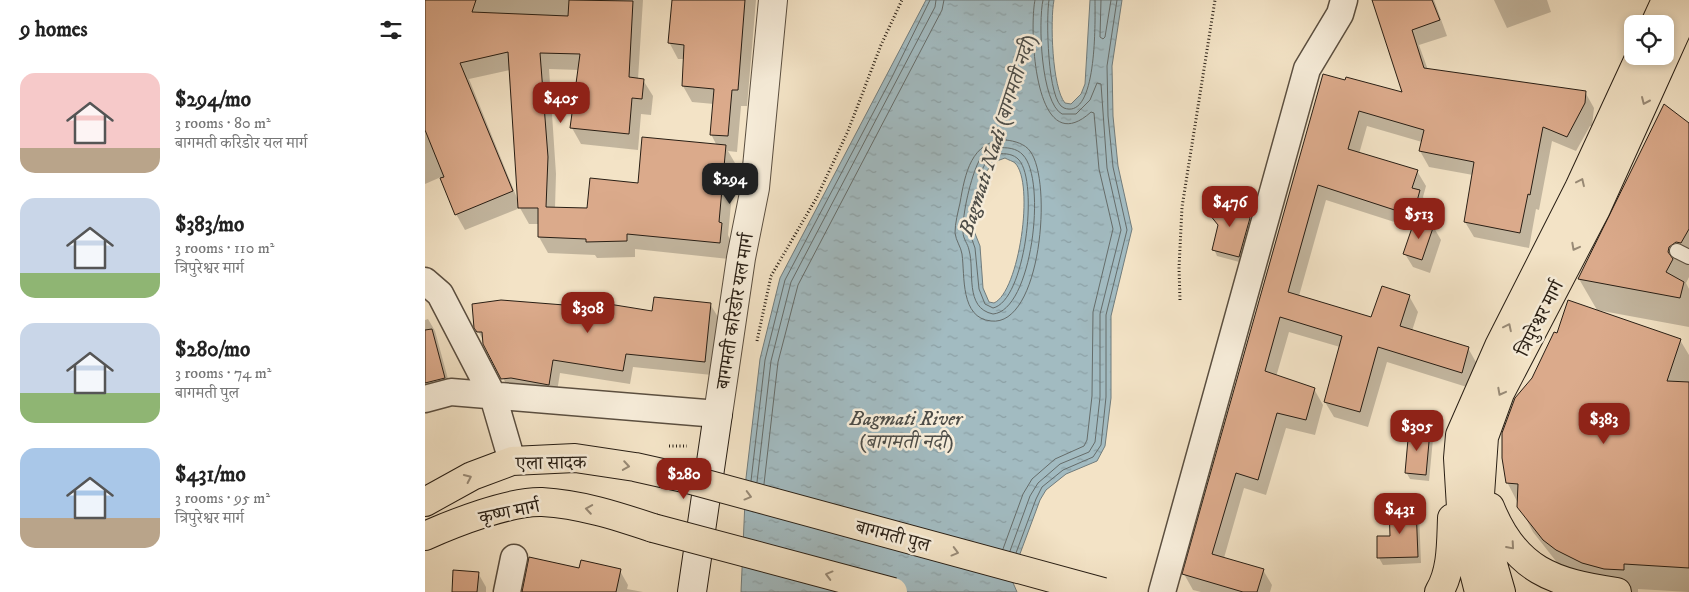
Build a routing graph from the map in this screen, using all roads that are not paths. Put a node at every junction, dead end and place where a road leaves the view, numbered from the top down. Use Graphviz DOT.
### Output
graph roads {
  1 [pos="773,0"];
  2 [pos="1344,0"];
  3 [pos="1666,0"];
  4 [pos="1689,2"];
  5 [pos="1659,15"];
  6 [pos="1674,36"];
  7 [pos="1636,65"];
  8 [pos="1661,65"];
  9 [pos="425,281"];
  10 [pos="493,396"];
  11 [pos="425,399"];
  12 [pos="718,414"];
  13 [pos="511,461"];
  14 [pos="1469,470"];
  15 [pos="684,478"];
  16 [pos="425,502"];
  17 [pos="425,536"];
  18 [pos="514,558"];
  19 [pos="507,592"];
  20 [pos="692,592"];
  21 [pos="893,592"];
  22 [pos="1103,592"];
  23 [pos="1162,592"];
  24 [pos="1439,592"];
  25 [pos="1479,592"];
  26 [pos="1501,592"];
  27 [pos="1617,592"];
  1 -- 12 [label="street, बागमती करिडोर यल मार्ग"];
  2 -- 23 [label="street"];
  3 -- 5 [label="main road"];
  4 -- 6 [label="main road, त्रिपुरेश्वर मार्ग"];
  14 -- 7 [label="main road, त्रिपुरेश्वर मार्ग, one-way"];
  8 -- 14 [label="main road, त्रिपुरेश्वर मार्ग, one-way"];
  9 -- 10 [label="street"];
  10 -- 11 [label="street"];
  10 -- 12 [label="street"];
  10 -- 13 [label="street"];
  12 -- 20 [label="street, बागमती करिडोर यल मार्ग"];
  13 -- 15 [label="main road, एला सादक, one-way"];
  16 -- 13 [label="main road, एला सादक, one-way"];
  14 -- 24 [label="main road"];
  14 -- 25 [label="main road, त्रिपुरेश्वर मार्ग"];
  14 -- 26 [label="main road, त्रिपुरेश्वर मार्ग"];
  14 -- 27 [label="main road, one-way"];
  15 -- 22 [label="main road, बागमती पुल, one-way, bridge"];
  21 -- 17 [label="main road, कृष्ण मार्ग, one-way, bridge"];
  18 -- 19 [label="street"];
}
